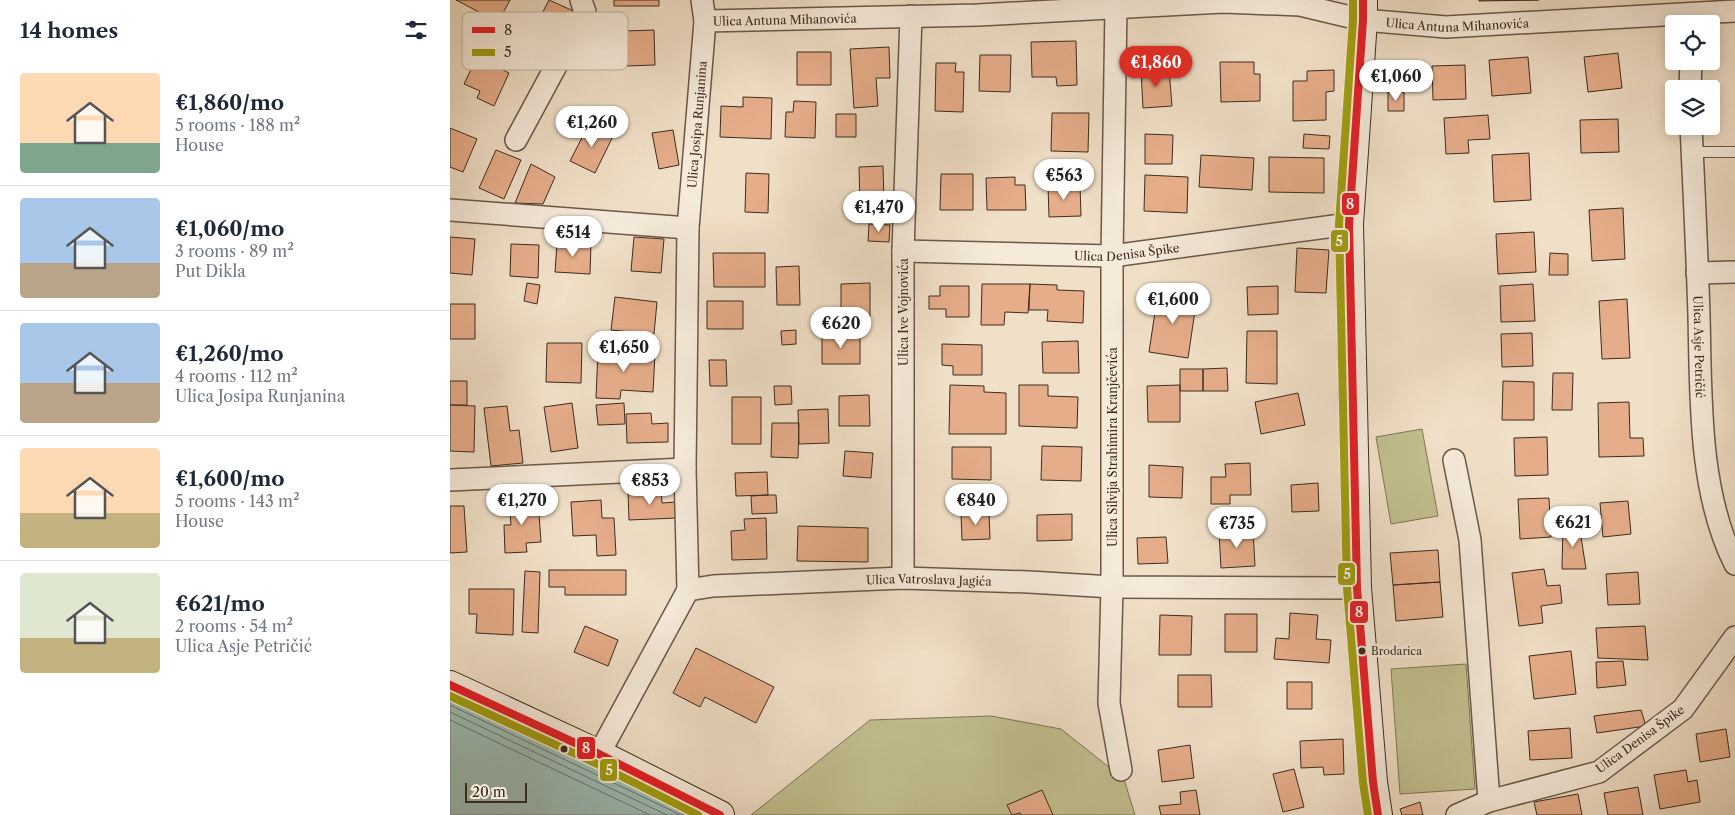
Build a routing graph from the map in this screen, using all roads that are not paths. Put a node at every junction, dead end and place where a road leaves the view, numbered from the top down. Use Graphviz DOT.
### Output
graph roads {
  1 [pos="581,0"];
  2 [pos="702,0"];
  3 [pos="1116,8"];
  4 [pos="1363,10"];
  5 [pos="1735,11"];
  6 [pos="585,12"];
  7 [pos="1694,12"];
  8 [pos="911,16"];
  9 [pos="705,21"];
  10 [pos="554,70"];
  11 [pos="1691,135"];
  12 [pos="516,140"];
  13 [pos="1692,152"];
  14 [pos="1735,152"];
  15 [pos="450,210"];
  16 [pos="1349,224"];
  17 [pos="688,228"];
  18 [pos="903,251"];
  19 [pos="1112,256"];
  20 [pos="1735,272"];
  21 [pos="1698,273"];
  22 [pos="1454,460"];
  23 [pos="685,469"];
  24 [pos="450,480"];
  25 [pos="1735,564"];
  26 [pos="903,578"];
  27 [pos="1112,587"];
  28 [pos="1357,588"];
  29 [pos="688,590"];
  30 [pos="1735,637"];
  31 [pos="450,685"];
  32 [pos="599,754"];
  33 [pos="1121,770"];
  34 [pos="1489,801"];
  35 [pos="720,815"];
  36 [pos="1378,815"];
  37 [pos="1458,815"];
  1 -- 6 [label="street"];
  2 -- 9 [label="street, Ulica Antuna Mihanovića"];
  3 -- 4 [label="street, Ulica Antuna Mihanovića"];
  3 -- 8 [label="street, Ulica Antuna Mihanovića"];
  3 -- 19 [label="street, Ulica Silvija Strahimira Kranjčevića"];
  4 -- 7 [label="street, Ulica Antuna Mihanovića"];
  4 -- 16 [label="street"];
  5 -- 7 [label="street, Ulica Antuna Mihanovića"];
  8 -- 9 [label="street, Ulica Antuna Mihanovića"];
  8 -- 18 [label="street, Ulica Ive Vojnovića"];
  9 -- 17 [label="street, Ulica Josipa Runjanina"];
  10 -- 12 [label="street"];
  11 -- 13 [label="street, Ulica Asje Petričić"];
  13 -- 14 [label="lane"];
  13 -- 21 [label="street, Ulica Asje Petričić"];
  15 -- 17 [label="street"];
  16 -- 19 [label="street, Ulica Denisa Špike"];
  16 -- 28 [label="street"];
  17 -- 23 [label="street, Ulica Josipa Runjanina"];
  18 -- 19 [label="street, Ulica Denisa Špike"];
  18 -- 26 [label="street, Ulica Ive Vojnovića"];
  19 -- 27 [label="street, Ulica Silvija Strahimira Kranjčevića"];
  20 -- 21 [label="street"];
  21 -- 25 [label="street, Ulica Asje Petričić"];
  22 -- 34 [label="street"];
  23 -- 24 [label="street"];
  23 -- 29 [label="street, Ulica Josipa Runjanina"];
  26 -- 27 [label="street, Ulica Vatroslava Jagića"];
  26 -- 29 [label="street, Ulica Vatroslava Jagića"];
  27 -- 28 [label="street, Ulica Vatroslava Jagića"];
  27 -- 33 [label="street, Ulica Silvija Strahimira Kranjčevića"];
  28 -- 36 [label="street"];
  29 -- 32 [label="street"];
  30 -- 34 [label="street, Ulica Denisa Špike"];
  31 -- 32 [label="street"];
  32 -- 35 [label="street"];
  34 -- 37 [label="street, Ulica Denisa Špike"];
}
